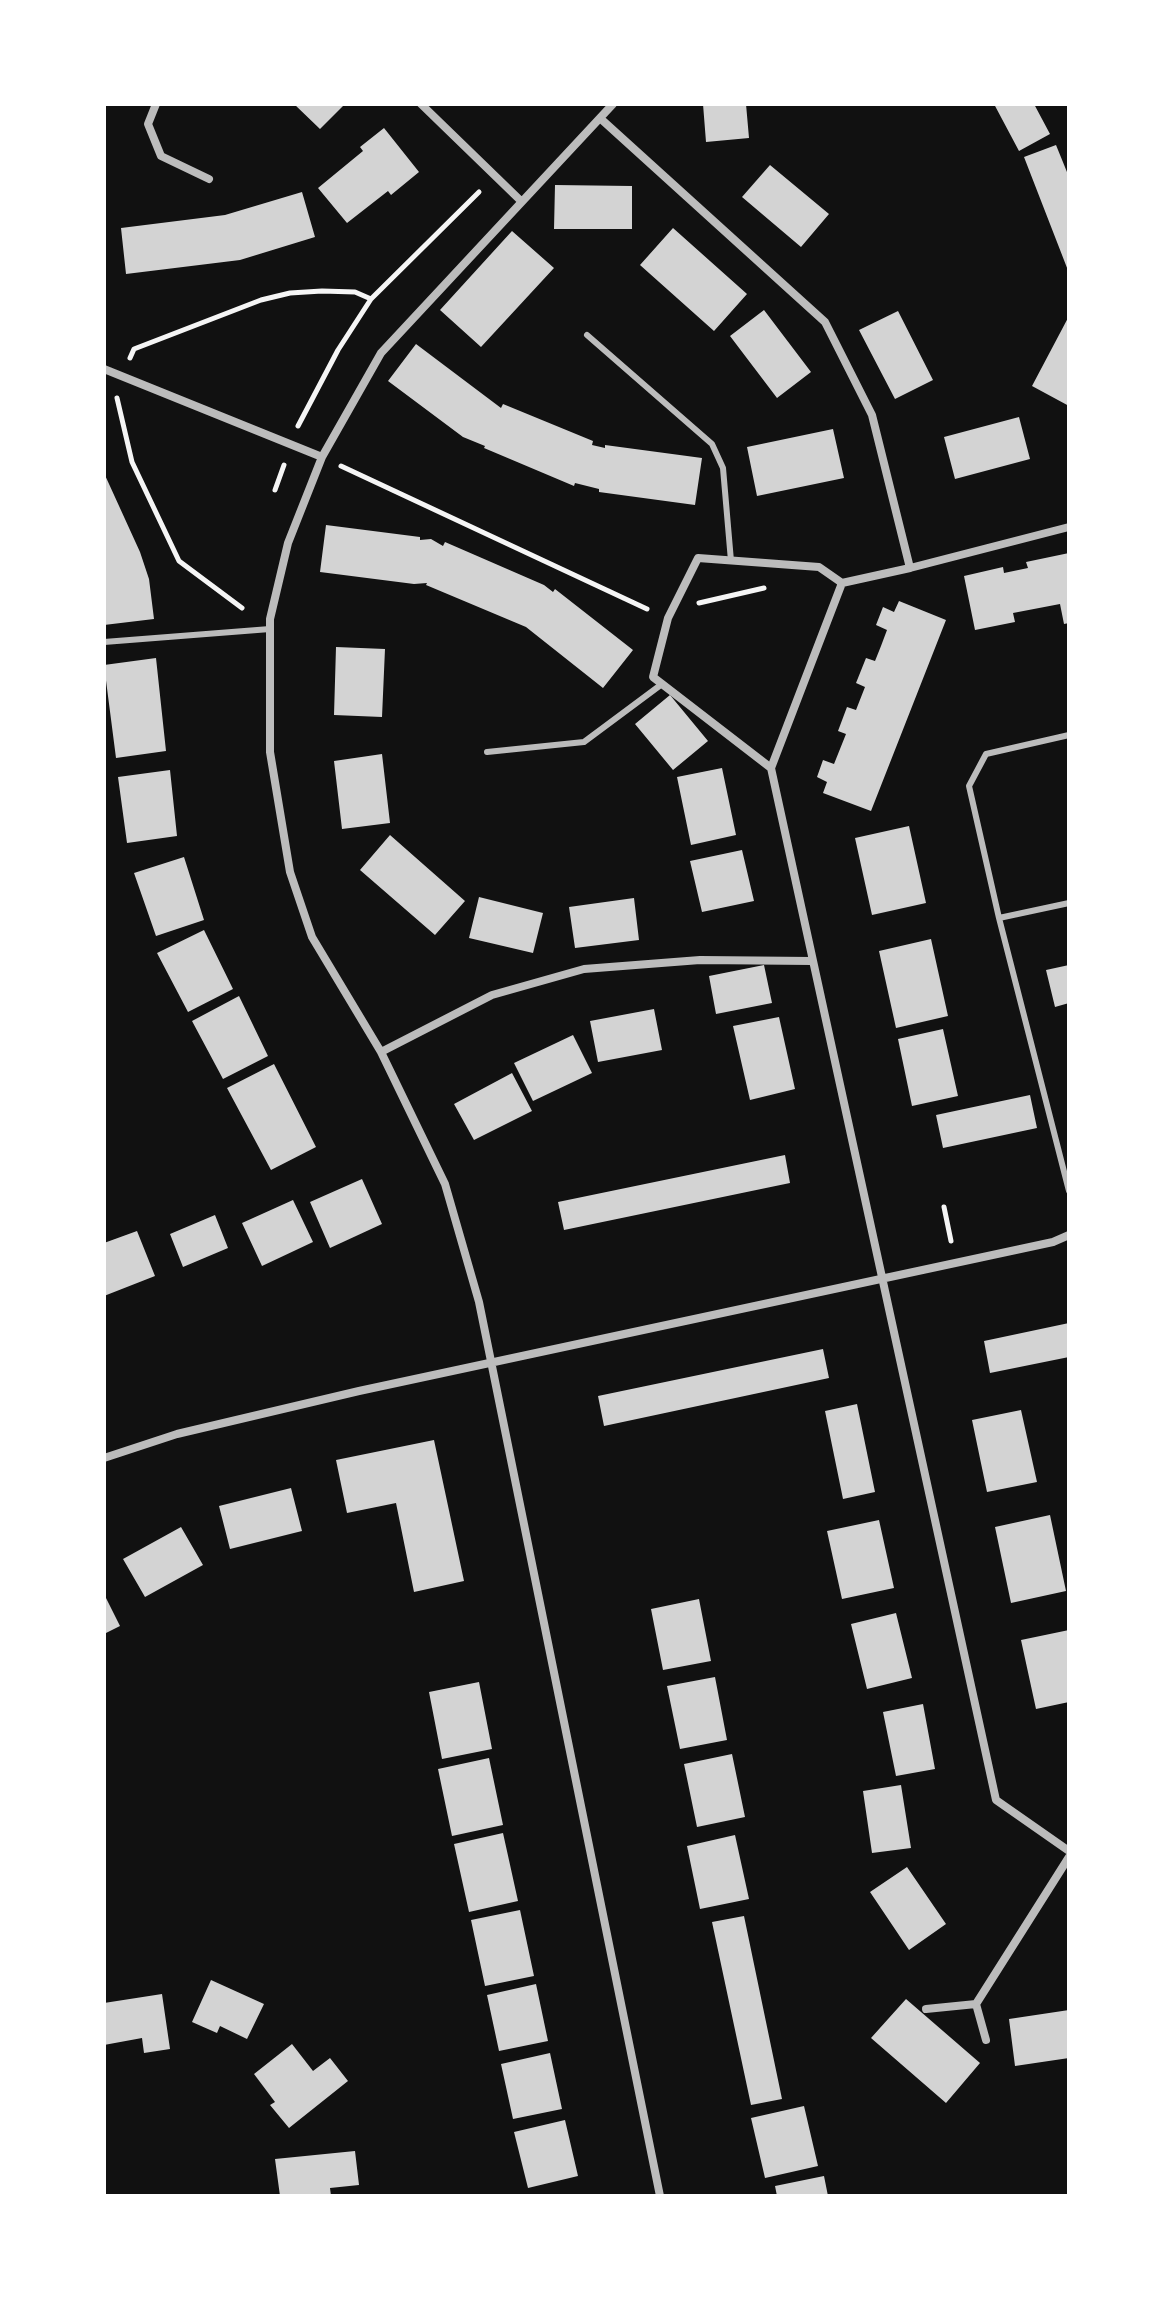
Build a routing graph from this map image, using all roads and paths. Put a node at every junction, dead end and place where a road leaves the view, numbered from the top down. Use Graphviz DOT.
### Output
graph roads {
  1 [pos="156,104"];
  2 [pos="421,104"];
  3 [pos="613,104"];
  4 [pos="601,119"];
  5 [pos="495,173"];
  6 [pos="209,179"];
  7 [pos="521,201"];
  8 [pos="587,335"];
  9 [pos="104,369"];
  10 [pos="291,444"];
  11 [pos="322,457"];
  12 [pos="275,490"];
  13 [pos="1069,527"];
  14 [pos="731,561"];
  15 [pos="910,568"];
  16 [pos="842,583"];
  17 [pos="767,587"];
  18 [pos="668,618"];
  19 [pos="270,629"];
  20 [pos="104,642"];
  21 [pos="662,684"];
  22 [pos="1069,735"];
  23 [pos="487,752"];
  24 [pos="771,768"];
  25 [pos="1069,903"];
  26 [pos="999,918"];
  27 [pos="812,961"];
  28 [pos="381,1052"];
  29 [pos="1069,1191"];
  30 [pos="944,1207"];
  31 [pos="1069,1235"];
  32 [pos="956,1263"];
  33 [pos="881,1279"];
  34 [pos="490,1361"];
  35 [pos="104,1458"];
  36 [pos="1069,1854"];
  37 [pos="976,2004"];
  38 [pos="926,2009"];
  39 [pos="986,2040"];
  40 [pos="660,2196"];
  1 -- 6 [label="street"];
  2 -- 5 [label="street"];
  3 -- 4 [label="street"];
  4 -- 7 [label="street"];
  4 -- 15 [label="street"];
  5 -- 7 [label="street"];
  5 -- 10 [label="path"];
  7 -- 11 [label="street"];
  8 -- 14 [label="lane"];
  9 -- 10 [label="street"];
  10 -- 11 [label="street"];
  10 -- 12 [label="path"];
  11 -- 18 [label="path"];
  11 -- 19 [label="street"];
  13 -- 15 [label="street"];
  14 -- 16 [label="street"];
  14 -- 18 [label="street"];
  15 -- 16 [label="street"];
  16 -- 24 [label="street"];
  17 -- 18 [label="path"];
  18 -- 21 [label="street"];
  19 -- 20 [label="lane"];
  19 -- 28 [label="street"];
  21 -- 23 [label="lane"];
  21 -- 24 [label="street"];
  22 -- 26 [label="lane"];
  24 -- 27 [label="street"];
  25 -- 26 [label="lane"];
  26 -- 29 [label="lane"];
  27 -- 28 [label="street"];
  27 -- 33 [label="street"];
  28 -- 34 [label="street"];
  30 -- 32 [label="path"];
  31 -- 32 [label="street"];
  32 -- 33 [label="street"];
  33 -- 34 [label="street"];
  33 -- 36 [label="street"];
  34 -- 35 [label="street"];
  34 -- 40 [label="street"];
  36 -- 37 [label="street"];
  37 -- 38 [label="street"];
  37 -- 39 [label="street"];
}
